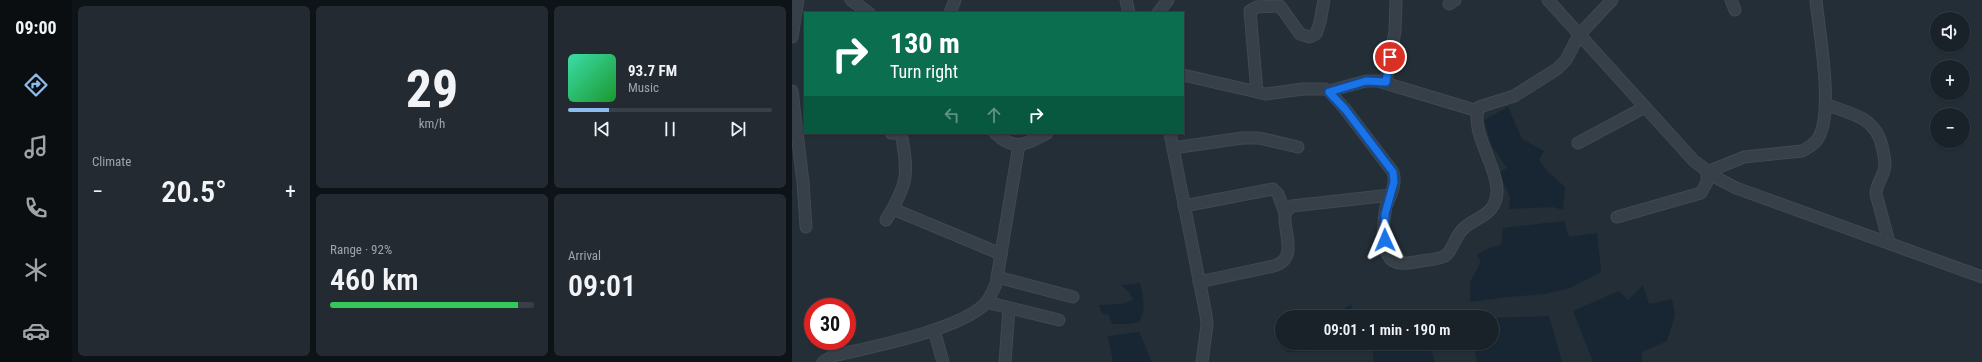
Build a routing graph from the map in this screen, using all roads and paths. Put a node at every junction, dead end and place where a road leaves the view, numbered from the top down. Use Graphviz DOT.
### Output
graph roads {
  1 [pos="798,0"];
  2 [pos="851,0"];
  3 [pos="955,0"];
  4 [pos="1126,0"];
  5 [pos="1168,0"];
  6 [pos="1324,0"];
  7 [pos="1396,0"];
  8 [pos="1548,0"];
  9 [pos="1612,0"];
  10 [pos="1816,0"];
  11 [pos="867,12"];
  12 [pos="950,12"];
  13 [pos="1129,12"];
  14 [pos="1159,12"];
  15 [pos="792,33"];
  16 [pos="1580,35"];
  17 [pos="1184,75"];
  18 [pos="1386,82"];
  19 [pos="792,91"];
  20 [pos="1257,92"];
  21 [pos="1329,92"];
  22 [pos="1825,104"];
  23 [pos="1644,107"];
  24 [pos="1478,111"];
  25 [pos="801,127"];
  26 [pos="901,134"];
  27 [pos="996,134"];
  28 [pos="1045,134"];
  29 [pos="1170,134"];
  30 [pos="1578,143"];
  31 [pos="1019,145"];
  32 [pos="1298,147"];
  33 [pos="1173,148"];
  34 [pos="1707,172"];
  35 [pos="1391,195"];
  36 [pos="1184,206"];
  37 [pos="893,209"];
  38 [pos="1284,213"];
  39 [pos="1617,217"];
  40 [pos="886,220"];
  41 [pos="806,227"];
  42 [pos="1889,242"];
  43 [pos="1001,254"];
  44 [pos="997,276"];
  45 [pos="1982,277"];
  46 [pos="1199,282"];
  47 [pos="1073,297"];
  48 [pos="986,302"];
  49 [pos="1009,308"];
  50 [pos="1059,320"];
  51 [pos="934,330"];
  52 [pos="823,362"];
  53 [pos="943,362"];
  54 [pos="1005,362"];
  55 [pos="1202,362"];
  1 -- 15 [label="street"];
  2 -- 11 [label="street"];
  3 -- 12 [label="street"];
  4 -- 13 [label="street"];
  5 -- 14 [label="street"];
  6 -- 20 [label="street"];
  7 -- 18 [label="street"];
  8 -- 16 [label="street"];
  9 -- 16 [label="street"];
  10 -- 22 [label="street"];
  16 -- 23 [label="street"];
  16 -- 24 [label="street"];
  17 -- 20 [label="street"];
  18 -- 21 [label="street"];
  18 -- 24 [label="street"];
  19 -- 25 [label="street"];
  20 -- 21 [label="street"];
  21 -- 35 [label="street"];
  22 -- 34 [label="street"];
  22 -- 42 [label="street"];
  23 -- 30 [label="street"];
  23 -- 34 [label="street"];
  24 -- 35 [label="street"];
  25 -- 41 [label="street"];
  26 -- 37 [label="street"];
  27 -- 31 [label="street"];
  28 -- 31 [label="street"];
  29 -- 33 [label="street"];
  31 -- 43 [label="street"];
  32 -- 33 [label="street"];
  33 -- 36 [label="street"];
  34 -- 39 [label="street"];
  34 -- 42 [label="street"];
  35 -- 38 [label="street"];
  36 -- 38 [label="street"];
  36 -- 46 [label="street"];
  37 -- 40 [label="street"];
  37 -- 43 [label="street"];
  38 -- 46 [label="street"];
  42 -- 45 [label="street"];
  43 -- 44 [label="street"];
  44 -- 47 [label="street"];
  44 -- 48 [label="street"];
  46 -- 55 [label="street"];
  48 -- 49 [label="street"];
  48 -- 51 [label="street"];
  49 -- 50 [label="street"];
  49 -- 54 [label="street"];
  51 -- 52 [label="street"];
  51 -- 53 [label="street"];
}
